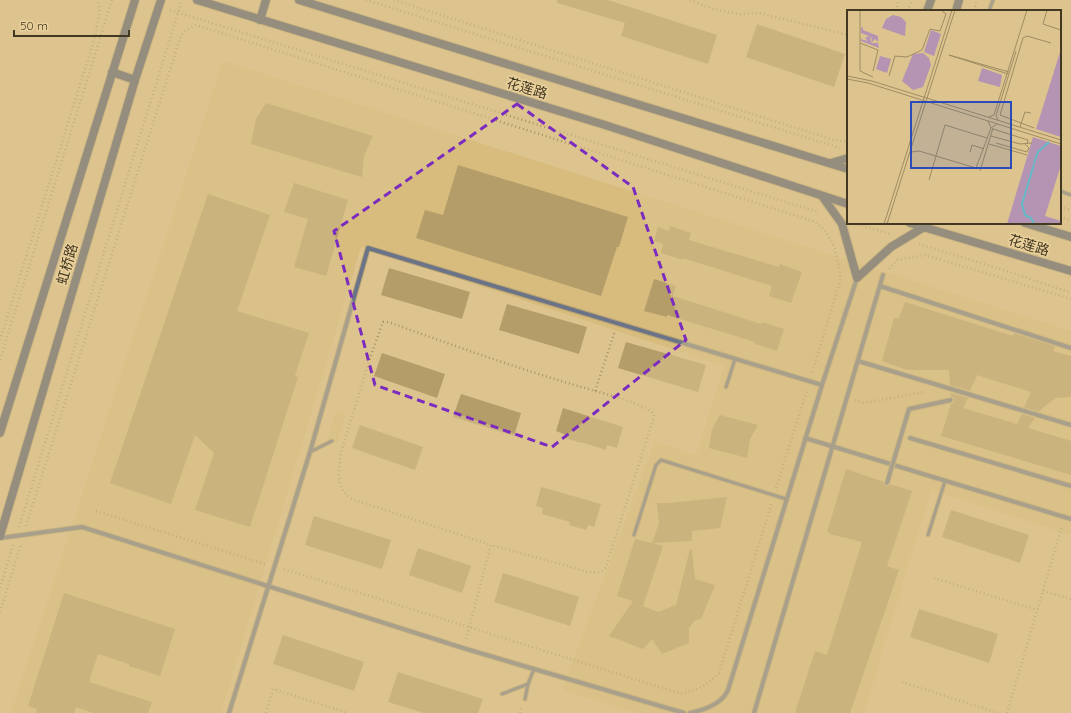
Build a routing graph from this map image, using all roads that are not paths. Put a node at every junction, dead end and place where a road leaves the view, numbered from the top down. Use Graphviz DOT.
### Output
graph roads {
  1 [pos="135,0"];
  2 [pos="198,0"];
  3 [pos="266,0"];
  4 [pos="299,0"];
  5 [pos="931,0"];
  6 [pos="959,0"];
  7 [pos="993,0"];
  8 [pos="160,4"];
  9 [pos="928,10"];
  10 [pos="956,10"];
  11 [pos="989,10"];
  12 [pos="260,20"];
  13 [pos="112,72"];
  14 [pos="135,80"];
  15 [pos="847,158"];
  16 [pos="831,163"];
  17 [pos="847,169"];
  18 [pos="1061,191"];
  19 [pos="1071,195"];
  20 [pos="822,196"];
  21 [pos="847,204"];
  22 [pos="914,224"];
  23 [pos="1028,224"];
  24 [pos="924,227"];
  25 [pos="1071,237"];
  26 [pos="1071,271"];
  27 [pos="883,275"];
  28 [pos="857,278"];
  29 [pos="880,286"];
  30 [pos="1071,348"];
  31 [pos="735,359"];
  32 [pos="858,361"];
  33 [pos="822,385"];
  34 [pos="726,387"];
  35 [pos="951,400"];
  36 [pos="1071,425"];
  37 [pos="0,434"];
  38 [pos="805,438"];
  39 [pos="910,438"];
  40 [pos="332,441"];
  41 [pos="833,446"];
  42 [pos="310,452"];
  43 [pos="946,481"];
  44 [pos="887,483"];
  45 [pos="1071,486"];
  46 [pos="786,499"];
  47 [pos="1071,519"];
  48 [pos="928,535"];
  49 [pos="634,536"];
  50 [pos="0,537"];
  51 [pos="268,586"];
  52 [pos="534,669"];
  53 [pos="528,684"];
  54 [pos="502,694"];
  55 [pos="525,699"];
  56 [pos="229,713"];
  57 [pos="684,713"];
  58 [pos="690,713"];
  59 [pos="754,713"];
  1 -- 13 [label="main road, 虹桥路"];
  2 -- 12 [label="main road, 花莲路"];
  3 -- 12 [label="main road"];
  4 -- 16 [label="main road, 花莲路"];
  5 -- 9 [label="main road"];
  6 -- 10 [label="main road"];
  7 -- 11 [label="lane"];
  8 -- 14 [label="main road, 虹桥路"];
  12 -- 20 [label="main road, 花莲路"];
  13 -- 14 [label="main road"];
  13 -- 37 [label="main road, 虹桥路"];
  14 -- 50 [label="main road, 虹桥路"];
  15 -- 16 [label="main road"];
  16 -- 17 [label="main road, 花莲路"];
  18 -- 19 [label="lane"];
  20 -- 21 [label="main road, 花莲路"];
  20 -- 28 [label="main road"];
  22 -- 24 [label="main road, 花莲路"];
  23 -- 25 [label="main road, 花莲路"];
  24 -- 26 [label="main road, 花莲路"];
  24 -- 28 [label="main road"];
  27 -- 29 [label="street"];
  28 -- 33 [label="street"];
  29 -- 30 [label="street"];
  29 -- 32 [label="street"];
  31 -- 33 [label="street"];
  31 -- 34 [label="lane"];
  31 -- 42 [label="street"];
  32 -- 36 [label="street"];
  32 -- 41 [label="street"];
  33 -- 38 [label="street"];
  35 -- 44 [label="street, bridge"];
  38 -- 41 [label="street"];
  38 -- 46 [label="street"];
  39 -- 45 [label="street"];
  40 -- 42 [label="lane"];
  41 -- 43 [label="street"];
  41 -- 59 [label="street"];
  42 -- 51 [label="street"];
  43 -- 47 [label="street"];
  43 -- 48 [label="lane"];
  46 -- 49 [label="lane"];
  46 -- 58 [label="street"];
  50 -- 51 [label="street"];
  51 -- 52 [label="street"];
  51 -- 56 [label="street"];
  52 -- 53 [label="lane"];
  52 -- 57 [label="street"];
  53 -- 54 [label="lane"];
  53 -- 55 [label="lane"];
}
